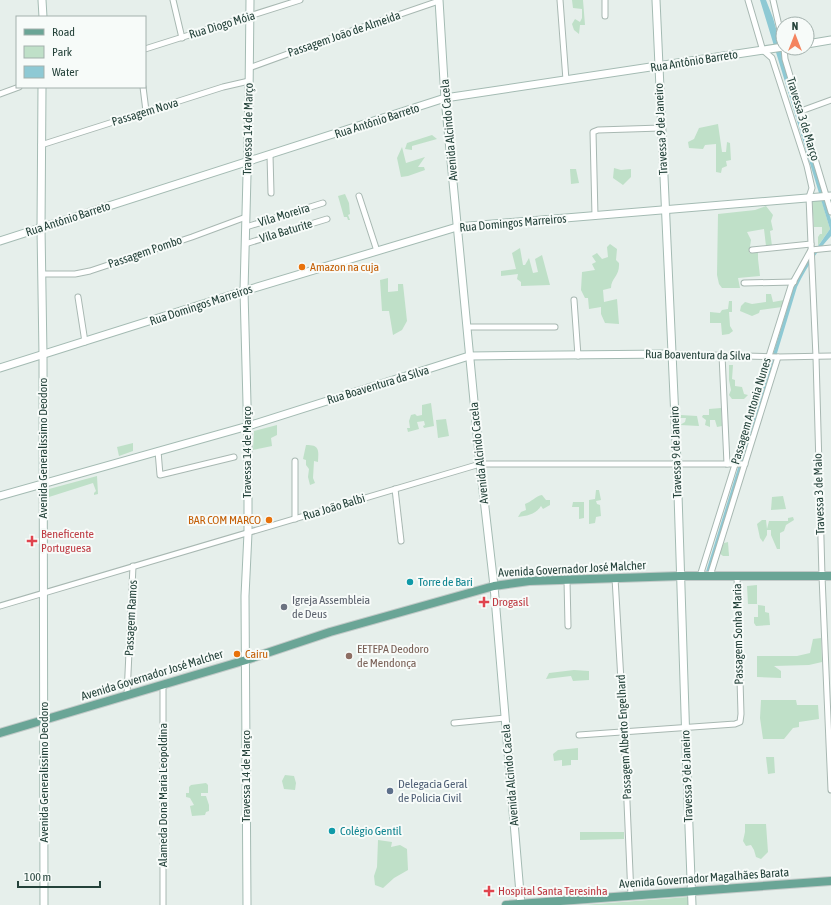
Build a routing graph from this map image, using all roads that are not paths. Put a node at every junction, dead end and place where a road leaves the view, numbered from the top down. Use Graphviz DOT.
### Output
graph roads {
  1 [pos="42,0"];
  2 [pos="173,0"];
  3 [pos="250,0"];
  4 [pos="300,0"];
  5 [pos="560,0"];
  6 [pos="605,0"];
  7 [pos="656,0"];
  8 [pos="748,0"];
  9 [pos="773,0"];
  10 [pos="439,1"];
  11 [pos="43,16"];
  12 [pos="605,16"];
  13 [pos="776,16"];
  14 [pos="250,17"];
  15 [pos="182,38"];
  16 [pos="831,40"];
  17 [pos="815,43"];
  18 [pos="775,48"];
  19 [pos="146,49"];
  20 [pos="764,51"];
  21 [pos="785,56"];
  22 [pos="658,67"];
  23 [pos="249,68"];
  24 [pos="566,80"];
  25 [pos="249,81"];
  26 [pos="16,88"];
  27 [pos="42,88"];
  28 [pos="143,88"];
  29 [pos="0,94"];
  30 [pos="445,98"];
  31 [pos="831,100"];
  32 [pos="146,111"];
  33 [pos="801,111"];
  34 [pos="661,128"];
  35 [pos="41,145"];
  36 [pos="270,155"];
  37 [pos="247,163"];
  38 [pos="271,193"];
  39 [pos="359,196"];
  40 [pos="828,196"];
  41 [pos="811,197"];
  42 [pos="323,203"];
  43 [pos="665,210"];
  44 [pos="831,212"];
  45 [pos="595,216"];
  46 [pos="246,217"];
  47 [pos="327,219"];
  48 [pos="246,227"];
  49 [pos="458,227"];
  50 [pos="41,228"];
  51 [pos="0,241"];
  52 [pos="245,244"];
  53 [pos="811,244"];
  54 [pos="831,248"];
  55 [pos="752,250"];
  56 [pos="377,251"];
  57 [pos="814,251"];
  58 [pos="42,274"];
  59 [pos="794,282"];
  60 [pos="744,283"];
  61 [pos="244,291"];
  62 [pos="78,297"];
  63 [pos="574,300"];
  64 [pos="467,327"];
  65 [pos="555,327"];
  66 [pos="85,342"];
  67 [pos="671,354"];
  68 [pos="43,355"];
  69 [pos="722,355"];
  70 [pos="469,356"];
  71 [pos="578,356"];
  72 [pos="769,356"];
  73 [pos="816,356"];
  74 [pos="831,356"];
  75 [pos="778,357"];
  76 [pos="0,368"];
  77 [pos="248,426"];
  78 [pos="158,451"];
  79 [pos="234,457"];
  80 [pos="295,461"];
  81 [pos="677,463"];
  82 [pos="480,464"];
  83 [pos="727,464"];
  84 [pos="736,464"];
  85 [pos="745,464"];
  86 [pos="42,484"];
  87 [pos="395,489"];
  88 [pos="0,496"];
  89 [pos="295,519"];
  90 [pos="248,533"];
  91 [pos="401,542"];
  92 [pos="133,566"];
  93 [pos="680,576"];
  94 [pos="700,576"];
  95 [pos="710,576"];
  96 [pos="737,576"];
  97 [pos="822,576"];
  98 [pos="831,576"];
  99 [pos="615,578"];
  100 [pos="567,580"];
  101 [pos="494,586"];
  102 [pos="43,594"];
  103 [pos="0,606"];
  104 [pos="568,626"];
  105 [pos="246,660"];
  106 [pos="164,684"];
  107 [pos="127,694"];
  108 [pos="505,718"];
  109 [pos="44,721"];
  110 [pos="454,722"];
  111 [pos="685,727"];
  112 [pos="624,732"];
  113 [pos="0,733"];
  114 [pos="579,735"];
  115 [pos="831,790"];
  116 [pos="831,881"];
  117 [pos="692,891"];
  118 [pos="631,896"];
  119 [pos="44,905"];
  120 [pos="163,905"];
  121 [pos="247,905"];
  122 [pos="506,905"];
  123 [pos="520,905"];
  124 [pos="692,905"];
  1 -- 11 [label="street"];
  2 -- 15 [label="street"];
  3 -- 14 [label="street, Travessa 14 de Março"];
  4 -- 14 [label="street, Rua Diogo Móia"];
  5 -- 24 [label="street"];
  6 -- 12 [label="street"];
  7 -- 22 [label="street, Travessa 9 de Janeiro"];
  8 -- 20 [label="street, Travessa 3 de Março"];
  9 -- 13 [label="street, Travessa 3 de Março"];
  10 -- 23 [label="street, Passagem João de Almeida"];
  10 -- 30 [label="street, Avenida Alcindo Cacela"];
  14 -- 15 [label="street, Rua Diogo Móia"];
  14 -- 23 [label="street, Travessa 14 de Março"];
  15 -- 19 [label="street, Rua Diogo Móia"];
  16 -- 17 [label="street"];
  18 -- 20 [label="street, Rua Antônio Barreto"];
  20 -- 22 [label="street, Rua Antônio Barreto"];
  20 -- 41 [label="street, Travessa 3 de Março"];
  21 -- 33 [label="street, Travessa 3 de Março"];
  22 -- 24 [label="street, Rua Antônio Barreto"];
  22 -- 34 [label="street, Travessa 9 de Janeiro"];
  23 -- 25 [label="street, Travessa 14 de Março"];
  24 -- 30 [label="street, Rua Antônio Barreto"];
  25 -- 32 [label="street, Passagem Nova"];
  25 -- 37 [label="street, Travessa 14 de Março"];
  26 -- 29 [label="street"];
  27 -- 35 [label="street, Avenida Generalíssimo Deodoro"];
  28 -- 32 [label="street"];
  30 -- 36 [label="street, Rua Antônio Barreto"];
  30 -- 49 [label="street, Avenida Alcindo Cacela"];
  31 -- 33 [label="street"];
  32 -- 35 [label="street, Passagem Nova"];
  33 -- 40 [label="street, Travessa 3 de Março"];
  34 -- 43 [label="street, Travessa 9 de Janeiro"];
  34 -- 45 [label="street"];
  35 -- 50 [label="street, Avenida Generalíssimo Deodoro"];
  36 -- 37 [label="street, Rua Antônio Barreto"];
  36 -- 38 [label="street"];
  37 -- 46 [label="street, Travessa 14 de Março"];
  37 -- 50 [label="street, Rua Antônio Barreto"];
  39 -- 56 [label="street"];
  40 -- 41 [label="street, Rua Domingos Marreiros"];
  40 -- 44 [label="street, Travessa 3 de Março"];
  41 -- 43 [label="street, Rua Domingos Marreiros"];
  41 -- 53 [label="street, Travessa 3 de Maio"];
  42 -- 48 [label="street, Vila Moreira"];
  43 -- 45 [label="street, Rua Domingos Marreiros"];
  43 -- 67 [label="street, Travessa 9 de Janeiro"];
  45 -- 49 [label="street, Rua Domingos Marreiros"];
  46 -- 48 [label="street, Travessa 14 de Março"];
  46 -- 58 [label="street, Passagem Pombo"];
  47 -- 52 [label="street, Vila Baturite"];
  48 -- 52 [label="street, Travessa 14 de Março"];
  49 -- 56 [label="street, Rua Domingos Marreiros"];
  49 -- 64 [label="street, Avenida Alcindo Cacela"];
  50 -- 51 [label="street, Rua Antônio Barreto"];
  50 -- 58 [label="street, Avenida Generalíssimo Deodoro"];
  52 -- 61 [label="street, Travessa 14 de Março"];
  53 -- 55 [label="street"];
  53 -- 57 [label="street, Travessa 3 de Maio"];
  54 -- 57 [label="street"];
  56 -- 61 [label="street, Rua Domingos Marreiros"];
  57 -- 59 [label="street, Passagem Antonia Nunes"];
  57 -- 73 [label="street, Travessa 3 de Maio"];
  58 -- 68 [label="street, Avenida Generalíssimo Deodoro"];
  59 -- 60 [label="street"];
  59 -- 72 [label="street, Passagem Antonia Nunes"];
  61 -- 66 [label="street, Rua Domingos Marreiros"];
  61 -- 77 [label="street, Travessa 14 de Março"];
  62 -- 66 [label="street"];
  63 -- 71 [label="street"];
  64 -- 65 [label="street"];
  64 -- 70 [label="street, Avenida Alcindo Cacela"];
  66 -- 68 [label="street, Rua Domingos Marreiros"];
  67 -- 69 [label="street, Rua Boaventura da Silva"];
  67 -- 71 [label="street, Rua Boaventura da Silva"];
  67 -- 81 [label="street, Travessa 9 de Janeiro"];
  68 -- 76 [label="street, Rua Domingos Marreiros"];
  68 -- 86 [label="street, Avenida Generalíssimo Deodoro"];
  69 -- 72 [label="street, Rua Boaventura da Silva"];
  69 -- 83 [label="street"];
  70 -- 71 [label="street, Rua Boaventura da Silva"];
  70 -- 77 [label="street, Rua Boaventura da Silva"];
  70 -- 82 [label="street, Avenida Alcindo Cacela"];
  72 -- 75 [label="street, Rua Boaventura da Silva"];
  72 -- 84 [label="street, Passagem Antonia Nunes"];
  73 -- 74 [label="street"];
  73 -- 75 [label="street"];
  73 -- 97 [label="street, Travessa 3 de Maio"];
  75 -- 85 [label="street"];
  77 -- 78 [label="street, Rua Boaventura da Silva"];
  77 -- 90 [label="street, Travessa 14 de Março"];
  78 -- 79 [label="street"];
  78 -- 86 [label="street, Rua Boaventura da Silva"];
  80 -- 89 [label="street"];
  81 -- 82 [label="street, Rua João Balbi"];
  81 -- 83 [label="street, Rua João Balbi"];
  81 -- 93 [label="street, Travessa 9 de Janeiro"];
  82 -- 87 [label="street, Rua João Balbi"];
  82 -- 101 [label="street, Avenida Alcindo Cacela"];
  83 -- 84 [label="street, Rua João Balbi"];
  84 -- 85 [label="street, Rua João Balbi"];
  84 -- 94 [label="street, Passagem Antonia Nunes"];
  85 -- 95 [label="street"];
  86 -- 88 [label="street, Rua Boaventura da Silva"];
  86 -- 102 [label="street, Avenida Generalíssimo Deodoro"];
  87 -- 89 [label="street, Rua João Balbi"];
  87 -- 91 [label="street"];
  89 -- 90 [label="street, Rua João Balbi"];
  90 -- 92 [label="street, Rua João Balbi"];
  90 -- 105 [label="street, Travessa 14 de Março"];
  92 -- 102 [label="street, Rua João Balbi"];
  92 -- 107 [label="street, Passagem Ramos"];
  93 -- 94 [label="main road, Avenida Governador José Malcher"];
  93 -- 99 [label="main road, Avenida Governador José Malcher"];
  93 -- 111 [label="street, Travessa 9 de Janeiro"];
  94 -- 95 [label="main road, Avenida Governador José Malcher"];
  95 -- 96 [label="main road, Avenida Governador José Malcher"];
  96 -- 97 [label="main road, Avenida Governador José Malcher"];
  96 -- 111 [label="street, Passagem Sonha Maria"];
  97 -- 98 [label="main road, Avenida Governador José Malcher"];
  97 -- 115 [label="street, Travessa 3 de Maio"];
  99 -- 100 [label="main road, Avenida Governador José Malcher"];
  99 -- 112 [label="street, Passagem Alberto Engelhard"];
  100 -- 101 [label="main road, Avenida Governador José Malcher"];
  100 -- 104 [label="street"];
  101 -- 105 [label="main road, Avenida Governador José Malcher"];
  101 -- 108 [label="street, Avenida Alcindo Cacela"];
  102 -- 103 [label="street, Rua João Balbi"];
  102 -- 109 [label="street, Avenida Generalíssimo Deodoro"];
  105 -- 106 [label="main road, Avenida Governador José Malcher"];
  105 -- 121 [label="street, Travessa 14 de Março"];
  106 -- 107 [label="main road, Avenida Governador José Malcher"];
  106 -- 120 [label="street, Alameda Dona Maria Leopoldina"];
  107 -- 109 [label="main road, Avenida Governador José Malcher"];
  108 -- 110 [label="street"];
  108 -- 123 [label="street, Avenida Alcindo Cacela"];
  109 -- 113 [label="main road, Avenida Governador José Malcher"];
  109 -- 119 [label="street, Avenida Generalíssimo Deodoro"];
  111 -- 112 [label="street"];
  111 -- 117 [label="street, Travessa 9 de Janeiro"];
  112 -- 114 [label="street"];
  112 -- 118 [label="street, Passagem Alberto Engelhard"];
  116 -- 117 [label="main road, Avenida Governador Magalhães Barata"];
  117 -- 118 [label="main road, Avenida Governador Magalhães Barata"];
  117 -- 124 [label="street, Travessa 9 de Janeiro"];
  118 -- 123 [label="main road, Avenida Governador Magalhães Barata"];
  122 -- 123 [label="main road, Avenida Governador Magalhães Barata"];
}
